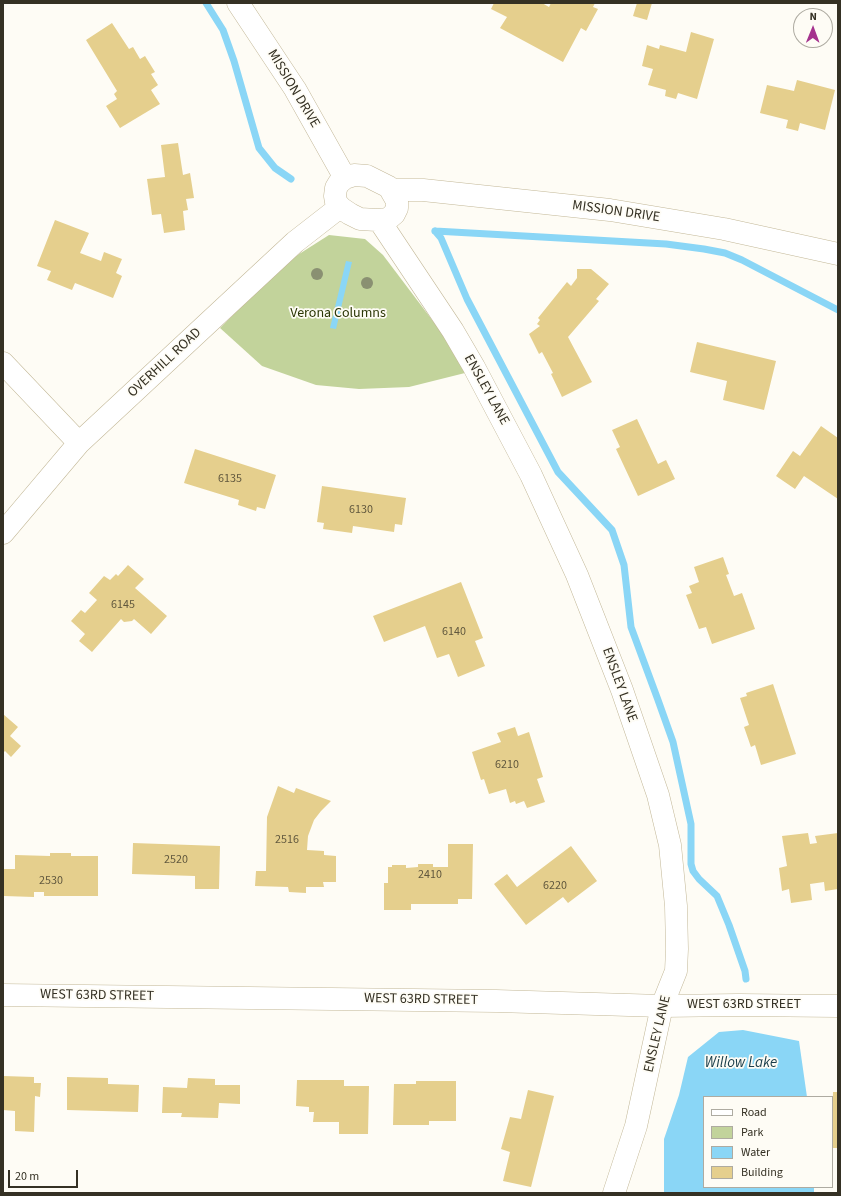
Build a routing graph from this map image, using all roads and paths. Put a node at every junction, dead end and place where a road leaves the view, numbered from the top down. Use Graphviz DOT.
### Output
graph roads {
  1 [pos="238,3"];
  2 [pos="345,178"];
  3 [pos="392,190"];
  4 [pos="340,207"];
  5 [pos="379,220"];
  6 [pos="838,254"];
  7 [pos="3,363"];
  8 [pos="79,443"];
  9 [pos="3,533"];
  10 [pos="3,995"];
  11 [pos="662,1006"];
  12 [pos="838,1006"];
  13 [pos="614,1193"];
  1 -- 2 [label="street, MISSION DRIVE"];
  2 -- 3 [label="street"];
  2 -- 4 [label="street"];
  3 -- 5 [label="street"];
  3 -- 6 [label="street, MISSION DRIVE"];
  4 -- 5 [label="street"];
  4 -- 8 [label="street, OVERHILL ROAD"];
  5 -- 11 [label="street, ENSLEY LANE"];
  7 -- 8 [label="street"];
  8 -- 9 [label="street, OVERHILL ROAD"];
  10 -- 11 [label="street, WEST 63RD STREET"];
  11 -- 12 [label="street, WEST 63RD STREET"];
  11 -- 13 [label="street, ENSLEY LANE"];
}
